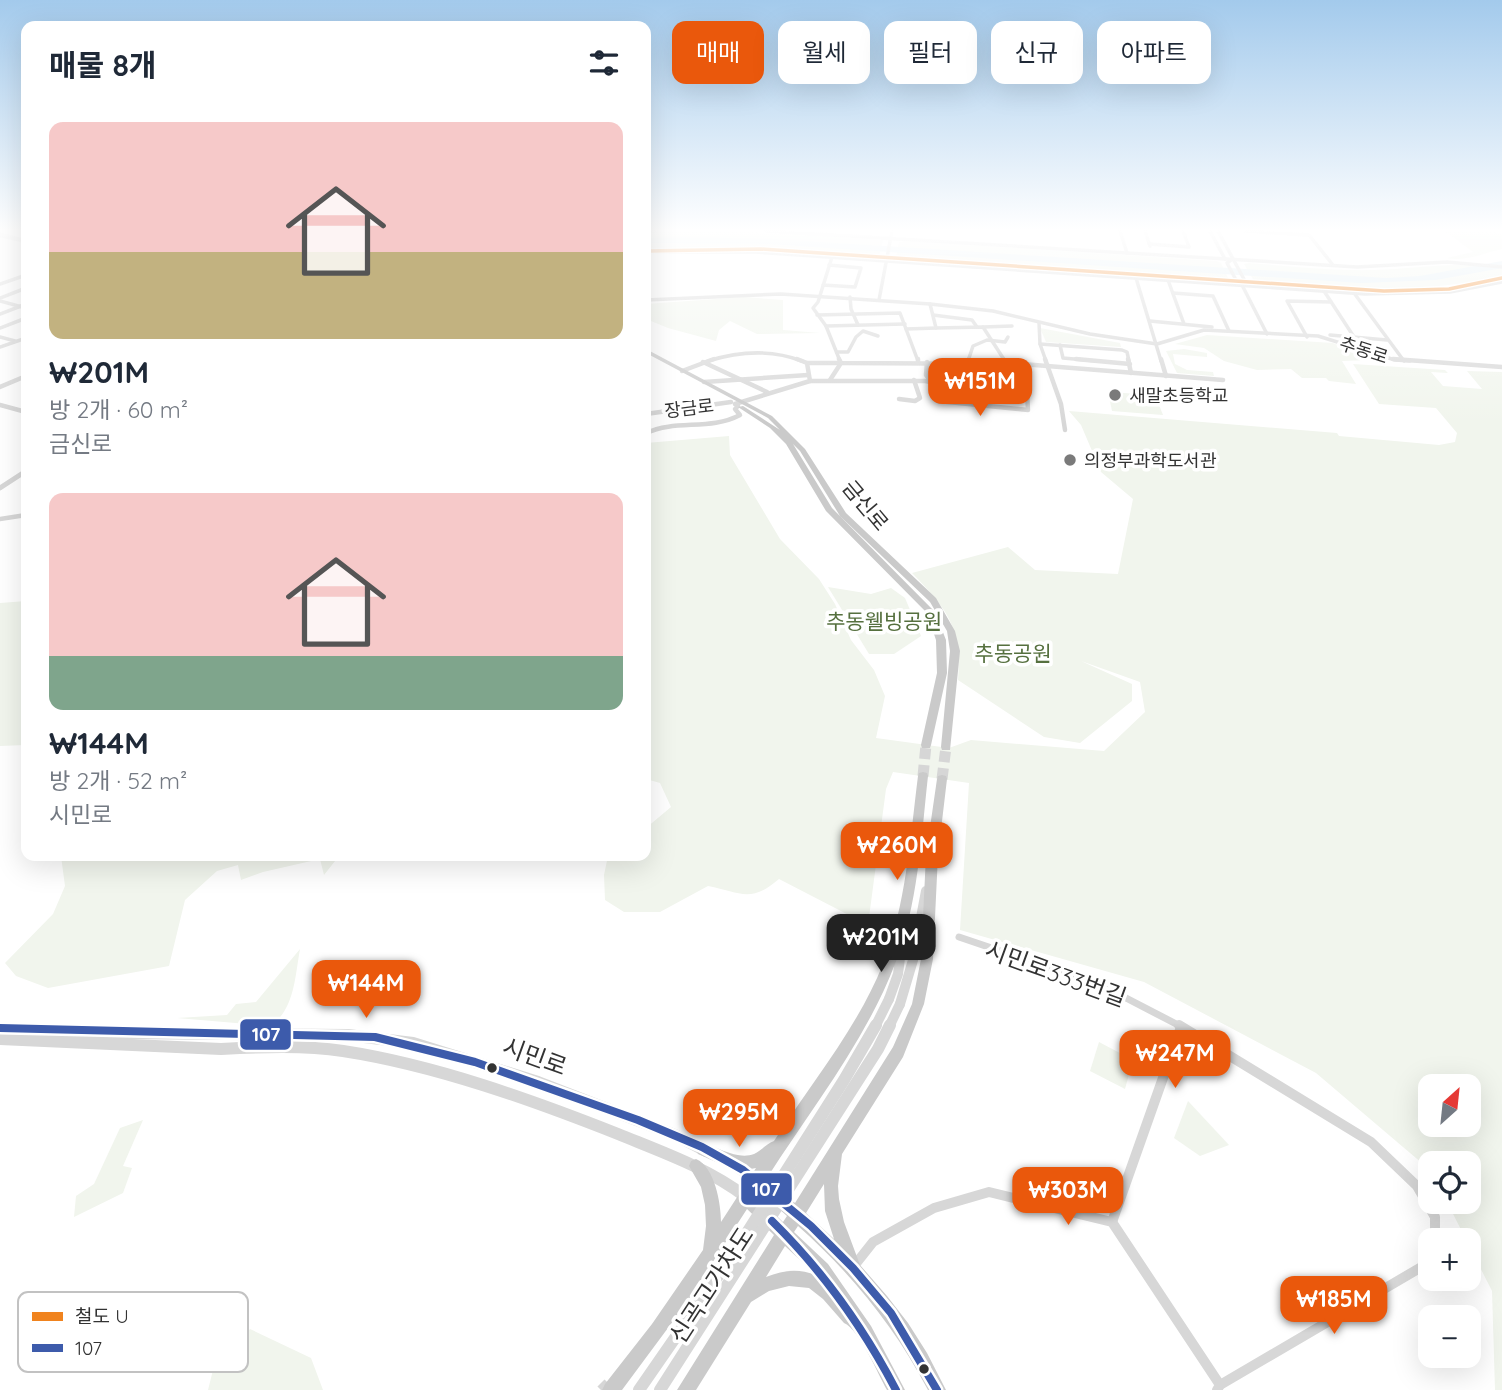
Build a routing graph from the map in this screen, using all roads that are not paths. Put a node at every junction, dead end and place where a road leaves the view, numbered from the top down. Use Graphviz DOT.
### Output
graph roads {
  1 [pos="819,295"];
  2 [pos="721,296"];
  3 [pos="828,296"];
  4 [pos="880,296"];
  5 [pos="1142,296"];
  6 [pos="1174,296"];
  7 [pos="1211,296"];
  8 [pos="1250,296"];
  9 [pos="1327,296"];
  10 [pos="1356,296"];
  11 [pos="850,298"];
  12 [pos="0,299"];
  13 [pos="651,300"];
  14 [pos="879,300"];
  15 [pos="1331,302"];
  16 [pos="930,304"];
  17 [pos="20,306"];
  18 [pos="0,314"];
  19 [pos="853,314"];
  20 [pos="933,315"];
  21 [pos="817,316"];
  22 [pos="21,320"];
  23 [pos="1150,321"];
  24 [pos="15,322"];
  25 [pos="1039,323"];
  26 [pos="21,324"];
  27 [pos="1184,324"];
  28 [pos="858,325"];
  29 [pos="826,326"];
  30 [pos="1012,326"];
  31 [pos="906,327"];
  32 [pos="980,327"];
  33 [pos="0,328"];
  34 [pos="936,328"];
  35 [pos="1216,330"];
  36 [pos="1229,331"];
  37 [pos="1267,334"];
  38 [pos="878,336"];
  39 [pos="1318,336"];
  40 [pos="1007,337"];
  41 [pos="1307,337"];
  42 [pos="1354,337"];
  43 [pos="2,338"];
  44 [pos="21,340"];
  45 [pos="987,340"];
  46 [pos="1387,340"];
  47 [pos="18,342"];
  48 [pos="1040,344"];
  49 [pos="1157,344"];
  50 [pos="1059,345"];
  51 [pos="0,347"];
  52 [pos="837,352"];
  53 [pos="651,356"];
  54 [pos="651,356"];
  55 [pos="1404,361"];
  56 [pos="703,362"];
  57 [pos="918,362"];
  58 [pos="927,362"];
  59 [pos="807,363"];
  60 [pos="841,363"];
  61 [pos="1006,363"];
  62 [pos="967,364"];
  63 [pos="1130,364"];
  64 [pos="1048,366"];
  65 [pos="1502,367"];
  66 [pos="682,371"];
  67 [pos="1131,373"];
  68 [pos="808,375"];
  69 [pos="1166,376"];
  70 [pos="21,378"];
  71 [pos="739,379"];
  72 [pos="830,380"];
  73 [pos="914,380"];
  74 [pos="1223,380"];
  75 [pos="704,382"];
  76 [pos="810,382"];
  77 [pos="931,382"];
  78 [pos="944,384"];
  79 [pos="0,387"];
  80 [pos="1027,391"];
  81 [pos="767,392"];
  82 [pos="899,399"];
  83 [pos="738,404"];
  84 [pos="0,405"];
  85 [pos="21,411"];
  86 [pos="651,413"];
  87 [pos="1066,430"];
  88 [pos="651,431"];
  89 [pos="21,474"];
  90 [pos="0,488"];
  91 [pos="21,516"];
  92 [pos="0,519"];
  93 [pos="926,745"];
  94 [pos="946,747"];
  95 [pos="923,776"];
  96 [pos="942,779"];
  97 [pos="919,809"];
  98 [pos="932,855"];
  99 [pos="959,937"];
  100 [pos="895,1001"];
  101 [pos="1181,1027"];
  102 [pos="0,1028"];
  103 [pos="0,1039"];
  104 [pos="804,1108"];
  105 [pos="836,1147"];
  106 [pos="703,1149"];
  107 [pos="696,1166"];
  108 [pos="757,1180"];
  109 [pos="746,1197"];
  110 [pos="797,1213"];
  111 [pos="1112,1222"];
  112 [pos="1435,1228"];
  113 [pos="785,1232"];
  114 [pos="701,1267"];
  115 [pos="853,1268"];
  116 [pos="1418,1270"];
  117 [pos="737,1311"];
  118 [pos="865,1332"];
  119 [pos="1219,1388"];
  120 [pos="611,1390"];
  121 [pos="639,1390"];
  122 [pos="660,1390"];
  123 [pos="686,1390"];
  124 [pos="896,1390"];
  125 [pos="937,1390"];
  1 -- 21 [label="street"];
  2 -- 13 [label="street, 추동로"];
  3 -- 11 [label="street, 추동로"];
  4 -- 14 [label="street"];
  5 -- 23 [label="street"];
  6 -- 27 [label="street"];
  7 -- 36 [label="street"];
  8 -- 37 [label="street"];
  9 -- 15 [label="street"];
  10 -- 46 [label="street"];
  11 -- 14 [label="street, 추동로"];
  11 -- 19 [label="street"];
  12 -- 17 [label="street"];
  14 -- 16 [label="street, 추동로"];
  15 -- 41 [label="street"];
  15 -- 42 [label="street"];
  16 -- 20 [label="street"];
  16 -- 25 [label="street, 추동로"];
  17 -- 18 [label="street"];
  19 -- 21 [label="street"];
  19 -- 28 [label="street"];
  19 -- 31 [label="street"];
  20 -- 32 [label="street"];
  20 -- 34 [label="street"];
  21 -- 29 [label="street"];
  22 -- 24 [label="street"];
  23 -- 27 [label="street"];
  23 -- 49 [label="street"];
  24 -- 26 [label="street"];
  24 -- 33 [label="street"];
  25 -- 48 [label="street"];
  25 -- 49 [label="street, 추동로"];
  27 -- 35 [label="street"];
  28 -- 29 [label="street"];
  28 -- 31 [label="street"];
  29 -- 52 [label="street"];
  30 -- 32 [label="street"];
  31 -- 34 [label="street"];
  31 -- 57 [label="street"];
  32 -- 34 [label="street"];
  32 -- 45 [label="street"];
  35 -- 36 [label="street, 추동로"];
  35 -- 49 [label="street, 추동로"];
  36 -- 37 [label="street, 추동로"];
  37 -- 41 [label="street, 추동로"];
  38 -- 52 [label="street"];
  39 -- 41 [label="street, 추동로"];
  39 -- 42 [label="street"];
  39 -- 55 [label="street, 추동로"];
  40 -- 45 [label="street"];
  42 -- 46 [label="street"];
  43 -- 47 [label="street"];
  44 -- 47 [label="street"];
  45 -- 61 [label="street"];
  45 -- 62 [label="street"];
  46 -- 55 [label="street"];
  47 -- 51 [label="street"];
  48 -- 50 [label="street"];
  48 -- 64 [label="street"];
  49 -- 69 [label="street"];
  50 -- 63 [label="street"];
  50 -- 63 [label="street"];
  52 -- 60 [label="street"];
  53 -- 66 [label="main road, 금신로"];
  54 -- 83 [label="main road, 금신로"];
  55 -- 65 [label="street, 추동로"];
  56 -- 59 [label="street"];
  56 -- 66 [label="street"];
  56 -- 71 [label="street"];
  57 -- 58 [label="street"];
  57 -- 60 [label="street"];
  58 -- 62 [label="street"];
  58 -- 77 [label="street"];
  59 -- 60 [label="street"];
  59 -- 68 [label="street"];
  60 -- 72 [label="street"];
  61 -- 62 [label="street"];
  61 -- 64 [label="street"];
  61 -- 78 [label="street"];
  63 -- 67 [label="street"];
  64 -- 67 [label="street"];
  64 -- 87 [label="street"];
  66 -- 75 [label="main road, 금신로"];
  67 -- 69 [label="street"];
  68 -- 71 [label="street"];
  68 -- 76 [label="street"];
  69 -- 74 [label="street"];
  70 -- 79 [label="street"];
  71 -- 75 [label="street"];
  71 -- 81 [label="street"];
  72 -- 73 [label="street"];
  72 -- 76 [label="street"];
  73 -- 77 [label="street"];
  73 -- 82 [label="street"];
  75 -- 83 [label="main road, 금신로"];
  76 -- 81 [label="street"];
  77 -- 78 [label="street"];
  78 -- 80 [label="street"];
  81 -- 83 [label="street"];
  83 -- 86 [label="street, 장금로"];
  83 -- 88 [label="street"];
  83 -- 93 [label="main road, 금신로"];
  83 -- 94 [label="main road, 금신로"];
  84 -- 85 [label="street"];
  89 -- 90 [label="street"];
  91 -- 92 [label="street"];
  95 -- 97 [label="main road"];
  96 -- 98 [label="main road"];
  97 -- 100 [label="street"];
  97 -- 104 [label="main road"];
  98 -- 100 [label="street"];
  98 -- 105 [label="main road"];
  99 -- 101 [label="street, 시민로333번길"];
  100 -- 121 [label="street, 신곡고가차도, bridge"];
  100 -- 122 [label="street, 신곡고가차도, bridge"];
  101 -- 111 [label="street"];
  101 -- 112 [label="street, 시민로333번길"];
  102 -- 106 [label="street, 시민로"];
  103 -- 107 [label="street, 시민로"];
  104 -- 106 [label="main road"];
  104 -- 108 [label="main road"];
  105 -- 110 [label="main road"];
  105 -- 115 [label="main road"];
  106 -- 108 [label="street, 시민로"];
  107 -- 109 [label="street, 시민로"];
  107 -- 114 [label="main road"];
  108 -- 109 [label="main road"];
  108 -- 110 [label="main road, 시민로"];
  109 -- 113 [label="main road, 시민로"];
  109 -- 114 [label="main road"];
  110 -- 113 [label="main road"];
  110 -- 115 [label="main road, 시민로"];
  111 -- 115 [label="street"];
  111 -- 119 [label="street"];
  113 -- 117 [label="main road"];
  113 -- 118 [label="main road, 시민로"];
  114 -- 120 [label="main road"];
  115 -- 125 [label="main road, 시민로"];
  116 -- 119 [label="street"];
  117 -- 118 [label="main road"];
  117 -- 123 [label="main road"];
  118 -- 124 [label="main road, 시민로"];
}
